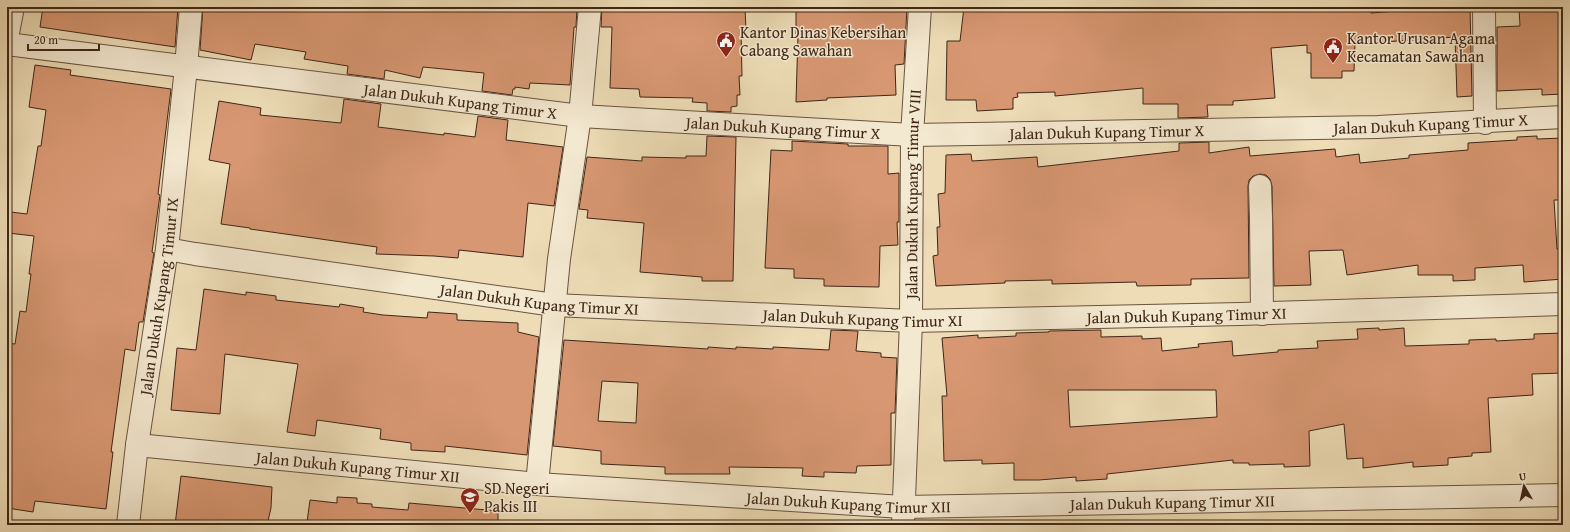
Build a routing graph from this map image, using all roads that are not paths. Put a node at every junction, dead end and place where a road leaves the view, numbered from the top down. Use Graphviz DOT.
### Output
graph roads {
  1 [pos="13,7"];
  2 [pos="191,7"];
  3 [pos="590,7"];
  4 [pos="920,7"];
  5 [pos="1484,7"];
  6 [pos="7,38"];
  7 [pos="7,44"];
  8 [pos="186,67"];
  9 [pos="580,116"];
  10 [pos="1563,117"];
  11 [pos="1485,123"];
  12 [pos="912,135"];
  13 [pos="1260,186"];
  14 [pos="167,249"];
  15 [pos="1563,304"];
  16 [pos="554,305"];
  17 [pos="1262,314"];
  18 [pos="911,321"];
  19 [pos="137,445"];
  20 [pos="537,484"];
  21 [pos="1563,495"];
  22 [pos="903,516"];
  23 [pos="128,525"];
  1 -- 6 [label="street"];
  2 -- 8 [label="street, Jalan Dukuh Kupang Timur IX"];
  3 -- 9 [label="street"];
  4 -- 12 [label="street, Jalan Dukuh Kupang Timur VIII"];
  5 -- 11 [label="street"];
  7 -- 8 [label="street, Jalan Dukuh Kupang Timur X"];
  8 -- 9 [label="street, Jalan Dukuh Kupang Timur X"];
  8 -- 14 [label="street, Jalan Dukuh Kupang Timur IX"];
  9 -- 12 [label="street, Jalan Dukuh Kupang Timur X"];
  9 -- 16 [label="street"];
  10 -- 11 [label="street, Jalan Dukuh Kupang Timur X"];
  11 -- 12 [label="street, Jalan Dukuh Kupang Timur X"];
  12 -- 18 [label="street, Jalan Dukuh Kupang Timur VIII"];
  13 -- 17 [label="street"];
  14 -- 16 [label="street, Jalan Dukuh Kupang Timur XI"];
  14 -- 19 [label="street, Jalan Dukuh Kupang Timur IX"];
  15 -- 17 [label="street, Jalan Dukuh Kupang Timur XI"];
  16 -- 18 [label="street, Jalan Dukuh Kupang Timur XI"];
  16 -- 20 [label="street"];
  17 -- 18 [label="street, Jalan Dukuh Kupang Timur XI"];
  18 -- 22 [label="street, Jalan Dukuh Kupang Timur VIII"];
  19 -- 20 [label="street, Jalan Dukuh Kupang Timur XII"];
  19 -- 23 [label="street, Jalan Dukuh Kupang Timur IX"];
  20 -- 22 [label="street, Jalan Dukuh Kupang Timur XII"];
  21 -- 22 [label="street, Jalan Dukuh Kupang Timur XII"];
}
